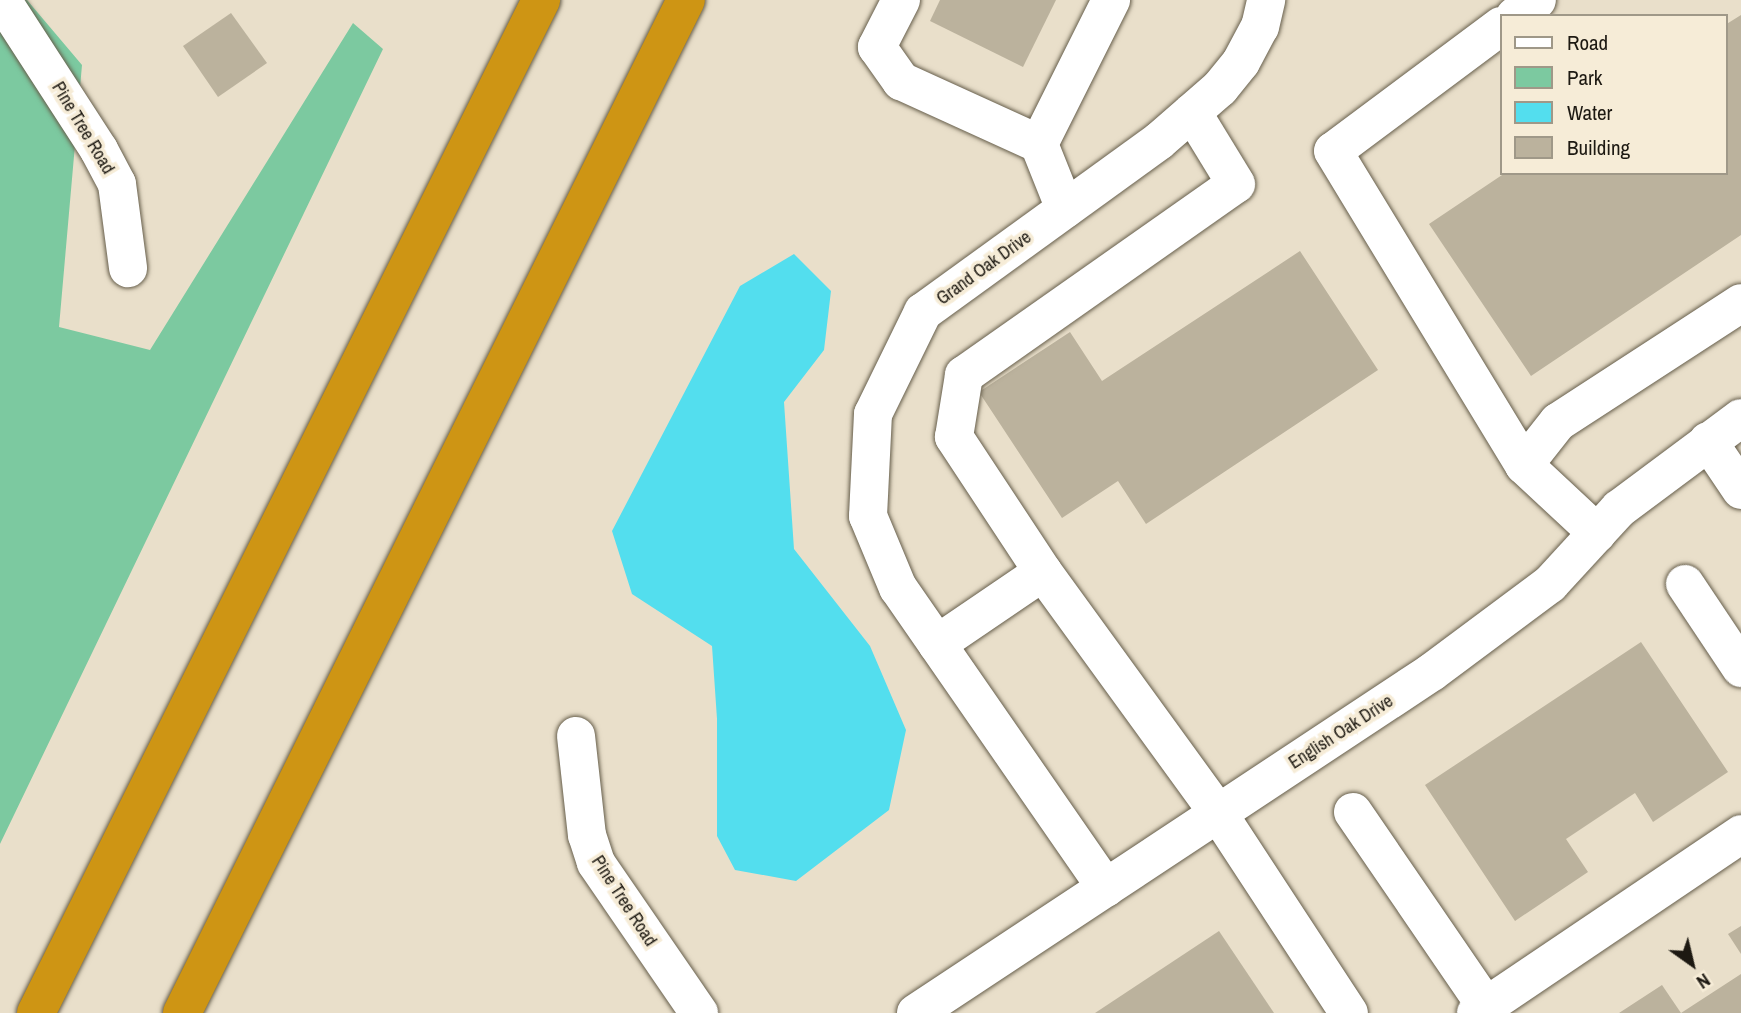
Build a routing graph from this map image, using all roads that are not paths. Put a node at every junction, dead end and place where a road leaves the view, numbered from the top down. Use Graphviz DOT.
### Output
graph roads {
  1 [pos="2,0"];
  2 [pos="541,0"];
  3 [pos="686,0"];
  4 [pos="901,0"];
  5 [pos="1111,0"];
  6 [pos="1266,0"];
  7 [pos="1536,0"];
  8 [pos="1518,14"];
  9 [pos="1500,27"];
  10 [pos="1192,112"];
  11 [pos="1039,144"];
  12 [pos="1065,209"];
  13 [pos="128,268"];
  14 [pos="1741,303"];
  15 [pos="1741,418"];
  16 [pos="1708,441"];
  17 [pos="1524,465"];
  18 [pos="1741,490"];
  19 [pos="1597,533"];
  20 [pos="1043,572"];
  21 [pos="1685,584"];
  22 [pos="937,643"];
  23 [pos="1741,668"];
  24 [pos="576,736"];
  25 [pos="1353,812"];
  26 [pos="1218,813"];
  27 [pos="1741,834"];
  28 [pos="1105,888"];
  29 [pos="186,1006"];
  30 [pos="1481,1010"];
  31 [pos="36,1013"];
  32 [pos="699,1013"];
  33 [pos="916,1013"];
  34 [pos="1349,1013"];
  1 -- 13 [label="street, Pine Tree Road"];
  2 -- 31 [label="highway"];
  3 -- 29 [label="highway"];
  4 -- 11 [label="street"];
  5 -- 11 [label="street"];
  6 -- 10 [label="street, Grand Oak Drive"];
  7 -- 8 [label="street"];
  9 -- 17 [label="street"];
  10 -- 12 [label="street, Grand Oak Drive"];
  10 -- 20 [label="street"];
  11 -- 12 [label="street"];
  12 -- 22 [label="street, Grand Oak Drive"];
  14 -- 17 [label="street"];
  15 -- 16 [label="street, English Oak Drive"];
  16 -- 18 [label="street"];
  16 -- 19 [label="street, English Oak Drive"];
  17 -- 19 [label="street"];
  19 -- 26 [label="street, English Oak Drive"];
  20 -- 22 [label="street"];
  20 -- 26 [label="street"];
  21 -- 23 [label="street"];
  22 -- 28 [label="street, Grand Oak Drive"];
  24 -- 32 [label="street, Pine Tree Road"];
  25 -- 30 [label="street"];
  26 -- 28 [label="street, English Oak Drive"];
  26 -- 34 [label="street"];
  27 -- 30 [label="street"];
  28 -- 33 [label="street, English Oak Drive"];
}
